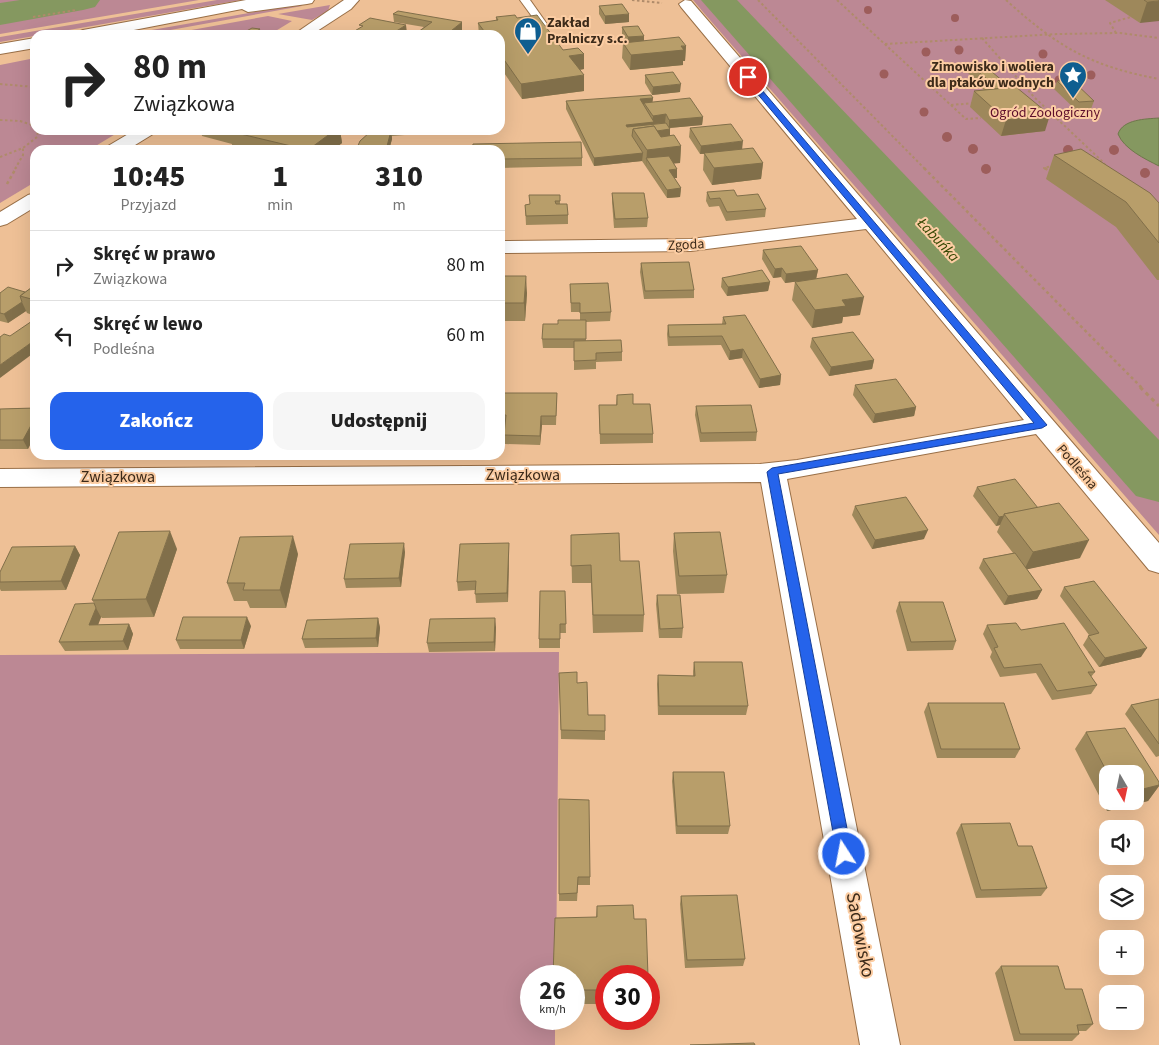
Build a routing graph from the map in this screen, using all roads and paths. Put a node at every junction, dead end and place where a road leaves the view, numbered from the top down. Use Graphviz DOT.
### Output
graph roads {
  1 [pos="265,0"];
  2 [pos="307,0"];
  3 [pos="352,0"];
  4 [pos="525,0"];
  5 [pos="758,0"];
  6 [pos="837,0"];
  7 [pos="1006,0"];
  8 [pos="686,4"];
  9 [pos="83,8"];
  10 [pos="202,14"];
  11 [pos="1131,17"];
  12 [pos="29,18"];
  13 [pos="542,24"];
  14 [pos="111,30"];
  15 [pos="309,30"];
  16 [pos="1117,33"];
  17 [pos="1046,34"];
  18 [pos="981,38"];
  19 [pos="1159,38"];
  20 [pos="885,44"];
  21 [pos="30,45"];
  22 [pos="0,49"];
  23 [pos="1159,79"];
  24 [pos="0,84"];
  25 [pos="30,87"];
  26 [pos="1034,97"];
  27 [pos="1025,98"];
  28 [pos="979,102"];
  29 [pos="951,105"];
  30 [pos="981,118"];
  31 [pos="0,120"];
  32 [pos="30,124"];
  33 [pos="37,135"];
  34 [pos="139,135"];
  35 [pos="122,145"];
  36 [pos="23,148"];
  37 [pos="0,156"];
  38 [pos="1052,166"];
  39 [pos="1109,168"];
  40 [pos="1056,176"];
  41 [pos="5,188"];
  42 [pos="30,207"];
  43 [pos="0,220"];
  44 [pos="870,223"];
  45 [pos="505,247"];
  46 [pos="1159,406"];
  47 [pos="1042,425"];
  48 [pos="772,472"];
  49 [pos="0,478"];
  50 [pos="1159,562"];
  51 [pos="880,1045"];
  1 -- 10 [label="street"];
  2 -- 10 [label="street"];
  3 -- 15 [label="street"];
  4 -- 13 [label="lane"];
  5 -- 46 [label="path"];
  6 -- 20 [label="path"];
  7 -- 17 [label="path"];
  8 -- 44 [label="street, Podleśna"];
  9 -- 12 [label="path"];
  10 -- 14 [label="street"];
  11 -- 16 [label="path"];
  16 -- 17 [label="path"];
  16 -- 19 [label="path"];
  17 -- 18 [label="path"];
  17 -- 23 [label="path"];
  18 -- 20 [label="path"];
  18 -- 26 [label="path"];
  20 -- 29 [label="path"];
  21 -- 22 [label="street"];
  24 -- 25 [label="path"];
  26 -- 27 [label="path"];
  26 -- 39 [label="path"];
  28 -- 29 [label="path"];
  29 -- 30 [label="path"];
  31 -- 32 [label="path"];
  33 -- 36 [label="path"];
  34 -- 35 [label="street"];
  36 -- 37 [label="path"];
  36 -- 41 [label="path"];
  38 -- 40 [label="path"];
  42 -- 43 [label="street"];
  44 -- 45 [label="street, Zgoda"];
  44 -- 47 [label="street, Podleśna"];
  47 -- 48 [label="street, Związkowa"];
  47 -- 50 [label="street, Podleśna"];
  48 -- 49 [label="street, Związkowa"];
  48 -- 51 [label="street, Sadowisko"];
}
